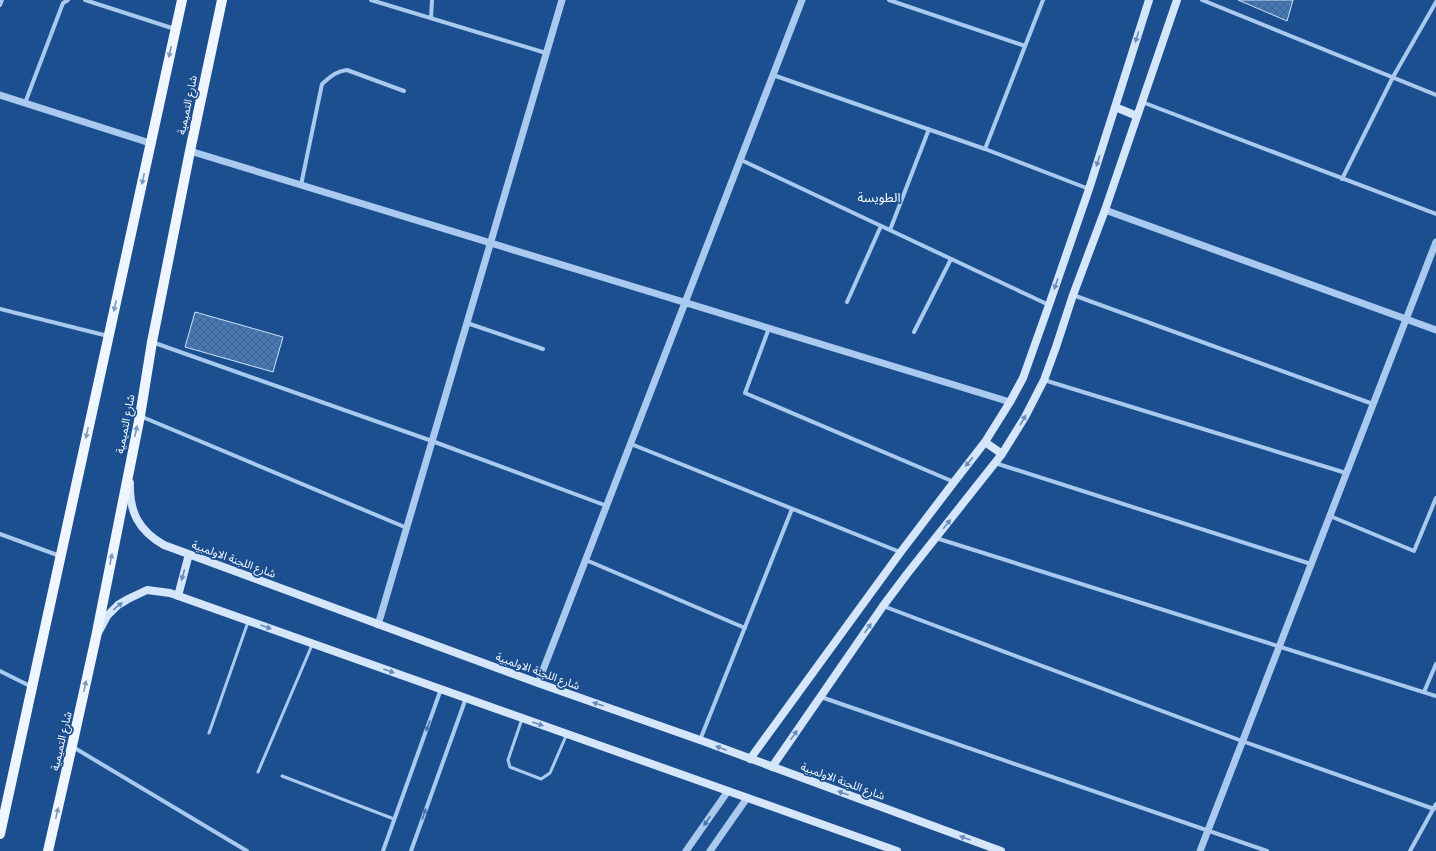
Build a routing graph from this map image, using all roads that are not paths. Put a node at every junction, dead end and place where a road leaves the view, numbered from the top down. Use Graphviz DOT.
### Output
graph roads {
  1 [pos="1,0"];
  2 [pos="68,0"];
  3 [pos="85,0"];
  4 [pos="182,0"];
  5 [pos="222,0"];
  6 [pos="371,0"];
  7 [pos="432,0"];
  8 [pos="562,0"];
  9 [pos="802,0"];
  10 [pos="889,0"];
  11 [pos="1043,0"];
  12 [pos="1149,0"];
  13 [pos="1177,0"];
  14 [pos="1202,0"];
  15 [pos="1436,2"];
  16 [pos="0,5"];
  17 [pos="432,18"];
  18 [pos="175,29"];
  19 [pos="1025,46"];
  20 [pos="546,53"];
  21 [pos="773,75"];
  22 [pos="1393,77"];
  23 [pos="404,91"];
  24 [pos="0,95"];
  25 [pos="1436,95"];
  26 [pos="1142,102"];
  27 [pos="25,103"];
  28 [pos="1115,108"];
  29 [pos="1138,116"];
  30 [pos="929,129"];
  31 [pos="150,143"];
  32 [pos="985,149"];
  33 [pos="190,151"];
  34 [pos="741,160"];
  35 [pos="1342,179"];
  36 [pos="301,185"];
  37 [pos="1089,189"];
  38 [pos="1105,210"];
  39 [pos="1436,214"];
  40 [pos="881,226"];
  41 [pos="890,230"];
  42 [pos="1436,242"];
  43 [pos="490,243"];
  44 [pos="951,259"];
  45 [pos="1073,295"];
  46 [pos="685,302"];
  47 [pos="847,302"];
  48 [pos="1049,305"];
  49 [pos="0,309"];
  50 [pos="1406,320"];
  51 [pos="467,323"];
  52 [pos="768,328"];
  53 [pos="1436,330"];
  54 [pos="914,332"];
  55 [pos="108,336"];
  56 [pos="152,342"];
  57 [pos="543,350"];
  58 [pos="1044,380"];
  59 [pos="1010,402"];
  60 [pos="1373,404"];
  61 [pos="140,416"];
  62 [pos="432,441"];
  63 [pos="985,442"];
  64 [pos="630,444"];
  65 [pos="1002,454"];
  66 [pos="131,456"];
  67 [pos="995,463"];
  68 [pos="1346,473"];
  69 [pos="954,482"];
  70 [pos="1436,498"];
  71 [pos="607,506"];
  72 [pos="792,509"];
  73 [pos="1330,516"];
  74 [pos="407,528"];
  75 [pos="0,534"];
  76 [pos="936,538"];
  77 [pos="900,552"];
  78 [pos="189,554"];
  79 [pos="61,556"];
  80 [pos="586,560"];
  81 [pos="1311,564"];
  82 [pos="178,596"];
  83 [pos="883,606"];
  84 [pos="248,621"];
  85 [pos="378,624"];
  86 [pos="745,628"];
  87 [pos="96,637"];
  88 [pos="313,644"];
  89 [pos="1279,645"];
  90 [pos="1436,664"];
  91 [pos="0,671"];
  92 [pos="538,683"];
  93 [pos="32,687"];
  94 [pos="442,689"];
  95 [pos="1424,692"];
  96 [pos="1436,696"];
  97 [pos="820,697"];
  98 [pos="466,698"];
  99 [pos="522,718"];
  100 [pos="209,733"];
  101 [pos="567,734"];
  102 [pos="700,740"];
  103 [pos="1242,741"];
  104 [pos="72,746"];
  105 [pos="750,759"];
  106 [pos="772,767"];
  107 [pos="258,772"];
  108 [pos="282,776"];
  109 [pos="728,791"];
  110 [pos="747,798"];
  111 [pos="1436,804"];
  112 [pos="1434,809"];
  113 [pos="394,819"];
  114 [pos="1207,831"];
  115 [pos="0,834"];
  116 [pos="48,851"];
  117 [pos="247,851"];
  118 [pos="383,851"];
  119 [pos="412,851"];
  120 [pos="686,851"];
  121 [pos="710,851"];
  122 [pos="897,851"];
  123 [pos="1001,851"];
  124 [pos="1200,851"];
  125 [pos="1266,851"];
  126 [pos="1410,851"];
  1 -- 16 [label="street"];
  2 -- 27 [label="street"];
  3 -- 18 [label="street"];
  4 -- 18 [label="main road"];
  5 -- 33 [label="main road, شارع التميمية"];
  6 -- 17 [label="street"];
  7 -- 17 [label="street"];
  8 -- 20 [label="street"];
  9 -- 21 [label="street"];
  10 -- 19 [label="street"];
  11 -- 19 [label="street"];
  12 -- 28 [label="main road, one-way"];
  13 -- 26 [label="main road"];
  14 -- 22 [label="street"];
  15 -- 22 [label="street"];
  17 -- 20 [label="street"];
  18 -- 31 [label="main road, one-way"];
  19 -- 32 [label="street"];
  20 -- 43 [label="street"];
  21 -- 30 [label="street"];
  21 -- 34 [label="street"];
  22 -- 25 [label="street"];
  22 -- 35 [label="street"];
  23 -- 36 [label="street"];
  24 -- 27 [label="street"];
  26 -- 29 [label="main road"];
  26 -- 35 [label="street"];
  27 -- 31 [label="street"];
  28 -- 29 [label="main road"];
  28 -- 37 [label="main road, one-way"];
  29 -- 38 [label="main road"];
  30 -- 32 [label="street"];
  30 -- 41 [label="street"];
  31 -- 55 [label="main road, one-way"];
  32 -- 37 [label="street"];
  33 -- 36 [label="street"];
  33 -- 56 [label="main road, شارع التميمية"];
  34 -- 40 [label="street"];
  34 -- 46 [label="street"];
  35 -- 39 [label="street"];
  36 -- 43 [label="street"];
  37 -- 48 [label="main road, one-way"];
  38 -- 45 [label="main road"];
  38 -- 50 [label="street"];
  40 -- 41 [label="street"];
  40 -- 47 [label="street"];
  41 -- 44 [label="street"];
  42 -- 50 [label="street"];
  43 -- 46 [label="street"];
  43 -- 51 [label="street"];
  44 -- 48 [label="street"];
  44 -- 54 [label="street"];
  45 -- 58 [label="main road"];
  45 -- 60 [label="street"];
  46 -- 52 [label="street"];
  46 -- 64 [label="street"];
  48 -- 59 [label="main road"];
  49 -- 55 [label="street"];
  50 -- 53 [label="street"];
  50 -- 60 [label="street"];
  51 -- 57 [label="street"];
  51 -- 62 [label="street"];
  52 -- 59 [label="street"];
  52 -- 69 [label="street"];
  55 -- 79 [label="main road, one-way"];
  56 -- 61 [label="main road, شارع التميمية"];
  56 -- 62 [label="street"];
  65 -- 58 [label="main road, one-way"];
  58 -- 68 [label="street"];
  59 -- 63 [label="main road"];
  60 -- 68 [label="street"];
  66 -- 61 [label="main road, شارع التميمية, one-way"];
  61 -- 74 [label="street"];
  62 -- 71 [label="street"];
  62 -- 74 [label="street"];
  63 -- 65 [label="main road"];
  63 -- 69 [label="main road, one-way"];
  64 -- 71 [label="street"];
  64 -- 72 [label="street"];
  65 -- 67 [label="main road"];
  66 -- 78 [label="main road, شارع اللجنة الاولمبية"];
  87 -- 66 [label="main road, شارع التميمية, one-way"];
  76 -- 67 [label="main road, one-way"];
  67 -- 81 [label="street"];
  68 -- 73 [label="street"];
  69 -- 77 [label="main road"];
  70 -- 73 [label="street"];
  71 -- 80 [label="street"];
  72 -- 77 [label="street"];
  72 -- 86 [label="street"];
  73 -- 81 [label="street"];
  74 -- 85 [label="street"];
  75 -- 79 [label="street"];
  76 -- 83 [label="main road"];
  76 -- 89 [label="street"];
  77 -- 105 [label="main road"];
  78 -- 82 [label="main road, one-way"];
  78 -- 85 [label="main road, شارع اللجنة الاولمبية"];
  79 -- 93 [label="main road"];
  80 -- 86 [label="street"];
  80 -- 92 [label="street"];
  81 -- 89 [label="street"];
  82 -- 84 [label="main road"];
  87 -- 82 [label="main road, one-way"];
  97 -- 83 [label="main road, one-way"];
  83 -- 103 [label="street"];
  84 -- 88 [label="main road, one-way"];
  84 -- 100 [label="lane"];
  85 -- 92 [label="main road, شارع اللجنة الاولمبية"];
  86 -- 102 [label="street"];
  104 -- 87 [label="main road, شارع التميمية, one-way"];
  88 -- 94 [label="main road, one-way"];
  88 -- 107 [label="lane"];
  89 -- 95 [label="street"];
  89 -- 103 [label="street"];
  90 -- 95 [label="street"];
  91 -- 93 [label="street"];
  102 -- 92 [label="main road, شارع اللجنة الاولمبية, one-way"];
  93 -- 115 [label="main road"];
  94 -- 98 [label="main road"];
  94 -- 113 [label="street, one-way"];
  95 -- 96 [label="street"];
  106 -- 97 [label="main road, one-way"];
  97 -- 114 [label="street"];
  98 -- 99 [label="main road"];
  119 -- 98 [label="street, one-way"];
  99 -- 101 [label="main road, one-way"];
  99 -- 101 [label="lane"];
  101 -- 109 [label="main road"];
  105 -- 102 [label="main road, شارع اللجنة الاولمبية, one-way"];
  103 -- 112 [label="street"];
  103 -- 114 [label="street"];
  116 -- 104 [label="main road, شارع التميمية, one-way"];
  104 -- 117 [label="street"];
  105 -- 106 [label="main road, شارع اللجنة الاولمبية"];
  123 -- 106 [label="main road, شارع اللجنة الاولمبية, one-way"];
  108 -- 113 [label="lane"];
  109 -- 110 [label="main road"];
  109 -- 120 [label="street, one-way"];
  110 -- 121 [label="street"];
  110 -- 122 [label="main road"];
  111 -- 112 [label="street"];
  112 -- 126 [label="street"];
  113 -- 118 [label="street"];
  114 -- 124 [label="street"];
  114 -- 125 [label="street"];
}
